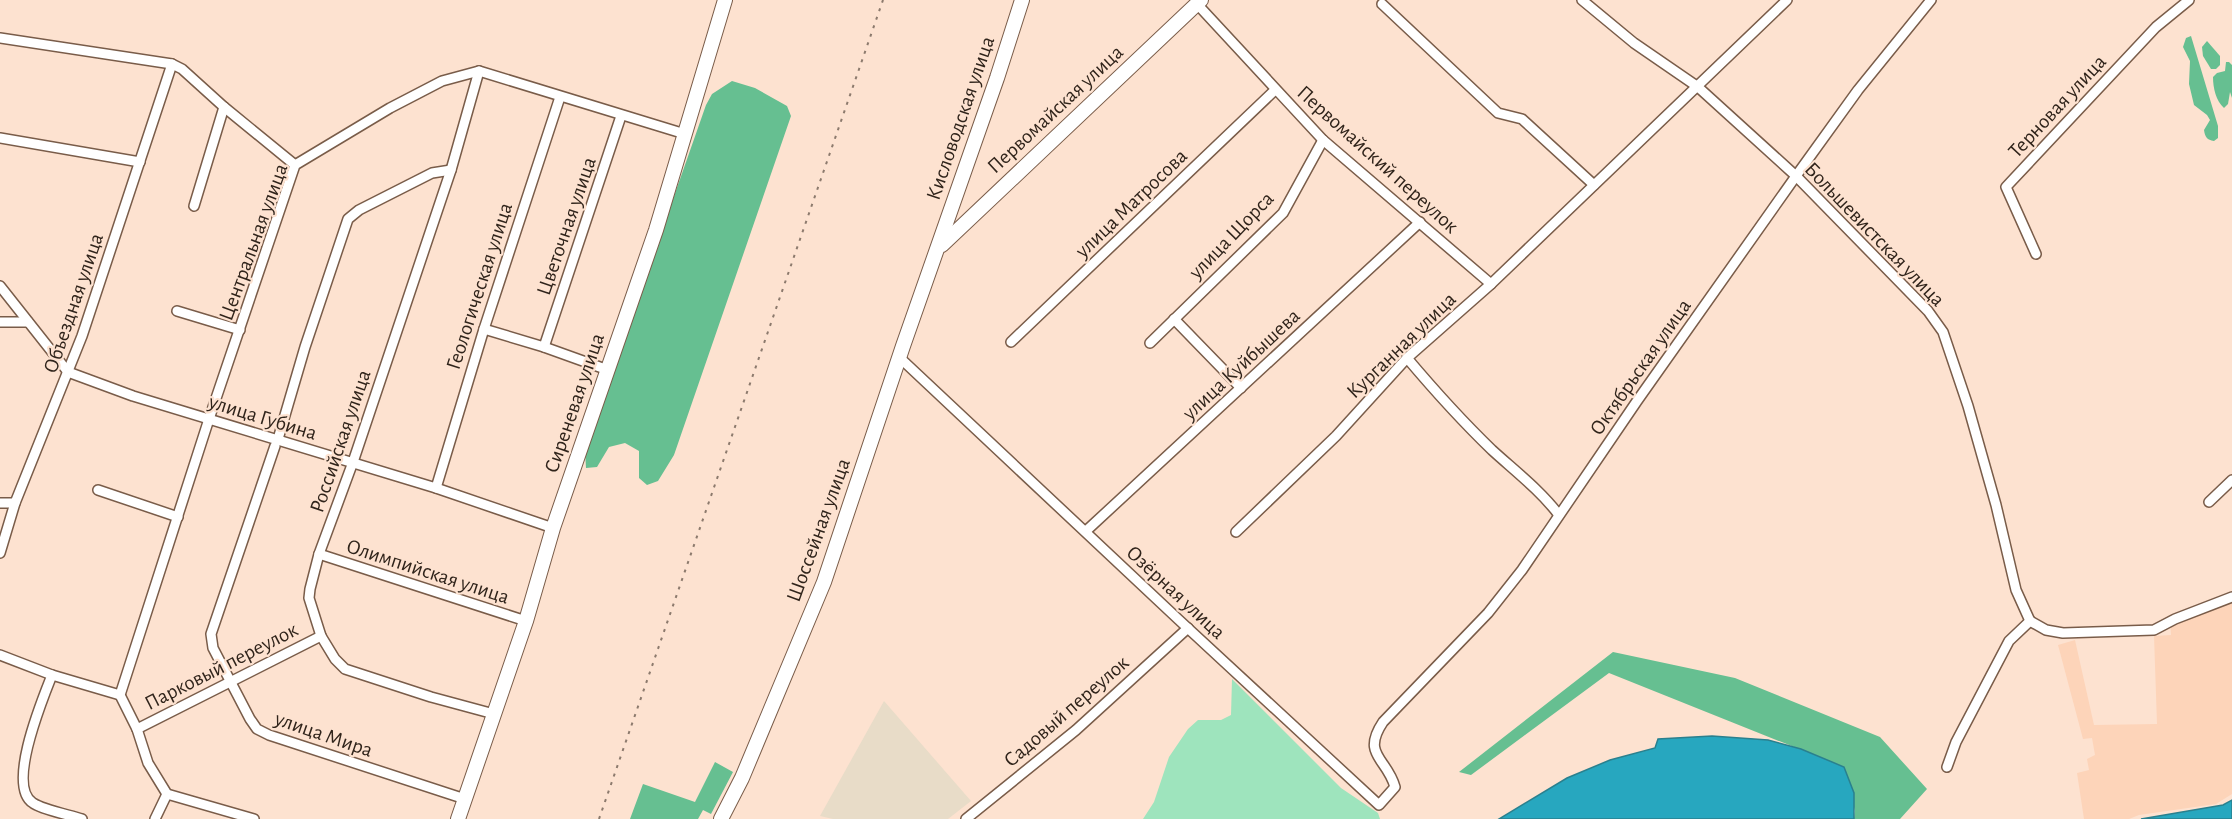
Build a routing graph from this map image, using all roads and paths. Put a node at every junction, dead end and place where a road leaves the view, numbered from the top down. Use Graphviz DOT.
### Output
graph roads {
  1 [pos="725,0"];
  2 [pos="1022,0"];
  3 [pos="1582,0"];
  4 [pos="1787,0"];
  5 [pos="1931,0"];
  6 [pos="2189,0"];
  7 [pos="1199,2"];
  8 [pos="1382,4"];
  9 [pos="0,38"];
  10 [pos="172,64"];
  11 [pos="479,71"];
  12 [pos="1698,87"];
  13 [pos="1275,90"];
  14 [pos="560,97"];
  15 [pos="224,107"];
  16 [pos="621,116"];
  17 [pos="684,134"];
  18 [pos="0,138"];
  19 [pos="1323,140"];
  20 [pos="140,162"];
  21 [pos="295,165"];
  22 [pos="451,170"];
  23 [pos="1796,176"];
  24 [pos="1594,185"];
  25 [pos="194,206"];
  26 [pos="1420,222"];
  27 [pos="938,249"];
  28 [pos="2036,254"];
  29 [pos="1491,284"];
  30 [pos="0,286"];
  31 [pos="177,311"];
  32 [pos="1174,320"];
  33 [pos="0,322"];
  34 [pos="28,322"];
  35 [pos="484,329"];
  36 [pos="240,330"];
  37 [pos="1011,342"];
  38 [pos="1150,343"];
  39 [pos="544,346"];
  40 [pos="900,357"];
  41 [pos="1407,358"];
  42 [pos="608,370"];
  43 [pos="68,372"];
  44 [pos="1241,388"];
  45 [pos="209,419"];
  46 [pos="276,443"];
  47 [pos="353,462"];
  48 [pos="2232,480"];
  49 [pos="436,488"];
  50 [pos="98,490"];
  51 [pos="2209,502"];
  52 [pos="0,503"];
  53 [pos="15,503"];
  54 [pos="1559,515"];
  55 [pos="178,518"];
  56 [pos="553,528"];
  57 [pos="1086,531"];
  58 [pos="1236,532"];
  59 [pos="0,553"];
  60 [pos="319,554"];
  61 [pos="2232,597"];
  62 [pos="525,621"];
  63 [pos="2030,621"];
  64 [pos="1188,628"];
  65 [pos="321,636"];
  66 [pos="0,655"];
  67 [pos="52,675"];
  68 [pos="232,682"];
  69 [pos="120,695"];
  70 [pos="494,714"];
  71 [pos="137,729"];
  72 [pos="1374,747"];
  73 [pos="1947,767"];
  74 [pos="167,794"];
  75 [pos="465,799"];
  76 [pos="233,816"];
  77 [pos="82,819"];
  78 [pos="155,819"];
  79 [pos="254,819"];
  80 [pos="458,819"];
  81 [pos="721,819"];
  82 [pos="966,819"];
  1 -- 17 [label="street, Сиреневая улица"];
  2 -- 27 [label="street, Кисловодская улица"];
  3 -- 12 [label="street, Большевистская улица"];
  4 -- 12 [label="street, Курганная улица"];
  5 -- 23 [label="street, Октябрьская улица"];
  6 -- 28 [label="street, Терновая улица"];
  7 -- 13 [label="street, Первомайский переулок"];
  7 -- 27 [label="street, Первомайская улица"];
  8 -- 24 [label="street"];
  9 -- 10 [label="street"];
  10 -- 15 [label="street"];
  10 -- 20 [label="street, Объездная улица"];
  11 -- 14 [label="street"];
  11 -- 21 [label="street, Центральная улица"];
  11 -- 22 [label="street, Российская улица"];
  12 -- 23 [label="street, Большевистская улица"];
  12 -- 24 [label="street, Курганная улица"];
  13 -- 19 [label="street, Первомайский переулок"];
  13 -- 37 [label="street, улица Матросова"];
  14 -- 16 [label="street"];
  14 -- 35 [label="street, Геологическая улица"];
  15 -- 21 [label="street"];
  15 -- 25 [label="street"];
  16 -- 17 [label="street"];
  16 -- 39 [label="street, Цветочная улица"];
  17 -- 42 [label="street, Сиреневая улица"];
  18 -- 20 [label="street"];
  19 -- 26 [label="street, Первомайский переулок"];
  19 -- 32 [label="street, улица Щорса"];
  20 -- 43 [label="street, Объездная улица"];
  21 -- 36 [label="street, Центральная улица"];
  22 -- 46 [label="street, улица Мира"];
  22 -- 47 [label="street, Российская улица"];
  23 -- 54 [label="street, Октябрьская улица"];
  23 -- 63 [label="street, Большевистская улица"];
  24 -- 29 [label="street, Курганная улица"];
  26 -- 29 [label="street, Первомайский переулок"];
  26 -- 44 [label="street, улица Куйбышева"];
  27 -- 40 [label="street, Шоссейная улица"];
  29 -- 41 [label="street, Курганная улица"];
  30 -- 34 [label="street"];
  31 -- 36 [label="street"];
  32 -- 38 [label="street, улица Щорса"];
  32 -- 44 [label="street"];
  33 -- 34 [label="street"];
  34 -- 43 [label="street"];
  35 -- 39 [label="street"];
  35 -- 49 [label="street, Геологическая улица"];
  36 -- 45 [label="street, Центральная улица"];
  39 -- 42 [label="street"];
  40 -- 57 [label="street, Озёрная улица"];
  40 -- 81 [label="street, Шоссейная улица"];
  41 -- 54 [label="street"];
  41 -- 58 [label="street, Курганная улица"];
  42 -- 56 [label="street, Сиреневая улица"];
  43 -- 45 [label="street, улица Губина"];
  43 -- 53 [label="street, Объездная улица"];
  44 -- 57 [label="street, улица Куйбышева"];
  45 -- 46 [label="street, улица Губина"];
  45 -- 55 [label="street, Центральная улица"];
  46 -- 47 [label="street, улица Губина"];
  46 -- 68 [label="street, улица Мира"];
  47 -- 49 [label="street, улица Губина"];
  47 -- 60 [label="street, Российская улица"];
  48 -- 51 [label="street"];
  49 -- 56 [label="street, улица Губина"];
  50 -- 55 [label="street"];
  52 -- 53 [label="street"];
  53 -- 59 [label="street, Объездная улица"];
  54 -- 72 [label="street, Октябрьская улица"];
  55 -- 69 [label="street, Центральная улица"];
  56 -- 62 [label="street, Сиреневая улица"];
  57 -- 64 [label="street, Озёрная улица"];
  60 -- 62 [label="street, Олимпийская улица"];
  60 -- 65 [label="street, Российская улица"];
  61 -- 63 [label="street"];
  62 -- 70 [label="street, Сиреневая улица"];
  63 -- 73 [label="street"];
  64 -- 72 [label="street, Озёрная улица"];
  64 -- 82 [label="street, Садовый переулок"];
  65 -- 68 [label="street, Парковый переулок"];
  65 -- 70 [label="street, Российская улица"];
  66 -- 67 [label="street"];
  67 -- 69 [label="street"];
  67 -- 77 [label="street"];
  68 -- 71 [label="street, Парковый переулок"];
  68 -- 75 [label="street, улица Мира"];
  69 -- 71 [label="street"];
  70 -- 75 [label="street, Сиреневая улица"];
  71 -- 74 [label="street"];
  74 -- 76 [label="street"];
  74 -- 78 [label="street"];
  75 -- 80 [label="street, Сиреневая улица"];
  76 -- 79 [label="street"];
}
